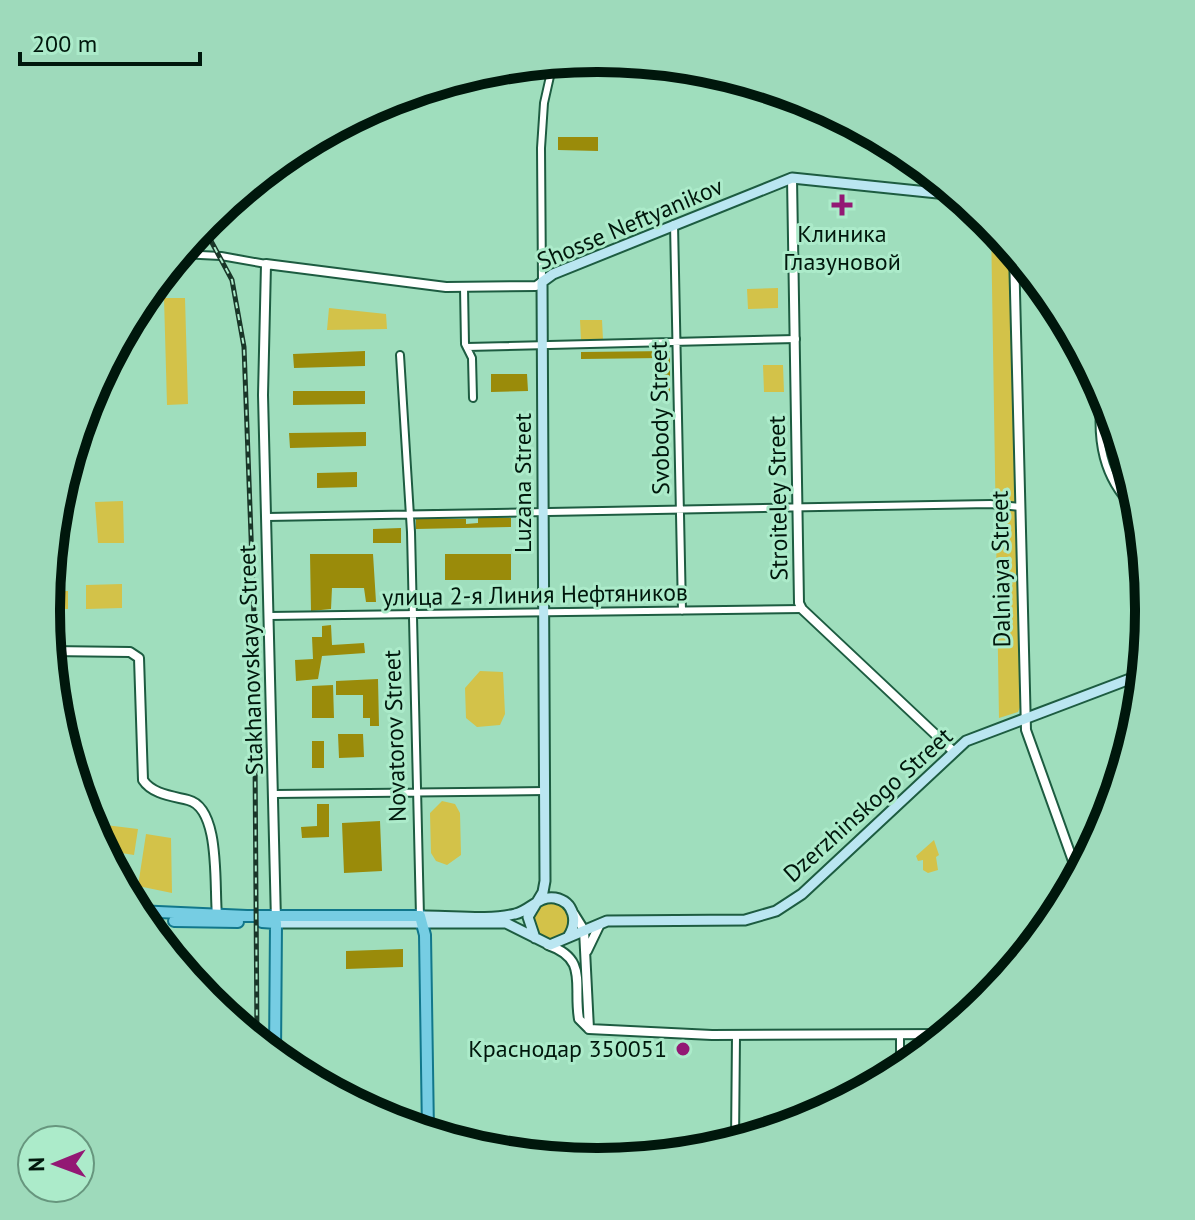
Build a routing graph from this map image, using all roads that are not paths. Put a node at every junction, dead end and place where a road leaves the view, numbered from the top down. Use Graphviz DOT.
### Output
graph roads {
  1 [pos="550,75"];
  2 [pos="792,178"];
  3 [pos="936,193"];
  4 [pos="674,224"];
  5 [pos="194,255"];
  6 [pos="266,264"];
  7 [pos="1014,271"];
  8 [pos="542,282"];
  9 [pos="464,288"];
  10 [pos="796,339"];
  11 [pos="676,341"];
  12 [pos="542,345"];
  13 [pos="467,347"];
  14 [pos="400,355"];
  15 [pos="473,398"];
  16 [pos="1100,419"];
  17 [pos="1124,499"];
  18 [pos="1020,507"];
  19 [pos="798,508"];
  20 [pos="680,510"];
  21 [pos="544,513"];
  22 [pos="410,515"];
  23 [pos="267,517"];
  24 [pos="802,609"];
  25 [pos="682,611"];
  26 [pos="544,613"];
  27 [pos="412,615"];
  28 [pos="269,616"];
  29 [pos="62,651"];
  30 [pos="1130,679"];
  31 [pos="1025,718"];
  32 [pos="953,751"];
  33 [pos="416,791"];
  34 [pos="545,791"];
  35 [pos="275,794"];
  36 [pos="1073,861"];
  37 [pos="535,904"];
  38 [pos="153,912"];
  39 [pos="573,913"];
  40 [pos="217,915"];
  41 [pos="158,918"];
  42 [pos="276,919"];
  43 [pos="422,919"];
  44 [pos="600,923"];
  45 [pos="584,930"];
  46 [pos="568,937"];
  47 [pos="535,938"];
  48 [pos="547,944"];
  49 [pos="585,960"];
  50 [pos="589,1029"];
  51 [pos="927,1034"];
  52 [pos="900,1035"];
  53 [pos="736,1036"];
  54 [pos="275,1040"];
  55 [pos="900,1054"];
  56 [pos="427,1114"];
  57 [pos="425,1119"];
  58 [pos="427,1120"];
  59 [pos="735,1129"];
  1 -- 8 [label="street, Luzana Street"];
  2 -- 3 [label="main road, Shosse Neftyanikov"];
  2 -- 4 [label="main road, Shosse Neftyanikov"];
  2 -- 10 [label="street, Stroiteley Street"];
  4 -- 8 [label="main road, Shosse Neftyanikov"];
  4 -- 11 [label="street, Svobody Street"];
  5 -- 6 [label="street"];
  6 -- 9 [label="street, Shosse Neftyanikov"];
  6 -- 23 [label="street, Stakhanovskaya Street"];
  7 -- 18 [label="street, Dalniaya Street"];
  8 -- 9 [label="street, Shosse Neftyanikov"];
  8 -- 12 [label="main road, Luzana Street"];
  9 -- 13 [label="street"];
  10 -- 11 [label="street"];
  10 -- 19 [label="street, Stroiteley Street"];
  11 -- 12 [label="street"];
  11 -- 20 [label="street, Svobody Street"];
  12 -- 13 [label="street"];
  12 -- 21 [label="main road, Luzana Street"];
  13 -- 15 [label="street"];
  14 -- 22 [label="street, Novatorov Street"];
  16 -- 17 [label="street"];
  18 -- 19 [label="street"];
  18 -- 31 [label="street, Dalniaya Street"];
  19 -- 20 [label="street"];
  19 -- 24 [label="street, Stroiteley Street"];
  20 -- 21 [label="street"];
  20 -- 25 [label="street, Svobody Street"];
  21 -- 22 [label="street"];
  21 -- 26 [label="main road, Luzana Street"];
  22 -- 23 [label="street"];
  22 -- 27 [label="street, Novatorov Street"];
  23 -- 28 [label="street, Stakhanovskaya Street"];
  24 -- 25 [label="street, улица 2-я Линия Нефтяников"];
  24 -- 32 [label="street, Stroiteley Street"];
  25 -- 26 [label="street, улица 2-я Линия Нефтяников"];
  26 -- 27 [label="street, улица 2-я Линия Нефтяников"];
  26 -- 34 [label="main road, Luzana Street"];
  27 -- 28 [label="street, улица 2-я Линия Нефтяников"];
  27 -- 33 [label="street, Novatorov Street"];
  28 -- 35 [label="street, Stakhanovskaya Street"];
  29 -- 40 [label="street"];
  30 -- 31 [label="main road, Dzerzhinskogo Street"];
  31 -- 32 [label="main road, Dzerzhinskogo Street"];
  31 -- 36 [label="street, Dalniaya Street"];
  32 -- 44 [label="main road, Dzerzhinskogo Street"];
  33 -- 34 [label="street"];
  33 -- 35 [label="street"];
  33 -- 43 [label="street, Novatorov Street"];
  34 -- 37 [label="main road, Luzana Street"];
  35 -- 42 [label="street, Stakhanovskaya Street"];
  37 -- 39 [label="main road"];
  37 -- 43 [label="main road"];
  37 -- 47 [label="main road"];
  38 -- 40 [label="main road"];
  39 -- 45 [label="street"];
  39 -- 46 [label="main road"];
  40 -- 42 [label="main road"];
  41 -- 42 [label="main road"];
  42 -- 43 [label="main road"];
  42 -- 54 [label="main road, Stakhanovskaya Street"];
  43 -- 47 [label="main road"];
  43 -- 56 [label="main road, Novatorov Street"];
  44 -- 45 [label="main road, Dzerzhinskogo Street"];
  44 -- 49 [label="street"];
  45 -- 46 [label="main road, Dzerzhinskogo Street"];
  45 -- 49 [label="street"];
  46 -- 48 [label="main road, Dzerzhinskogo Street"];
  47 -- 48 [label="main road"];
  48 -- 50 [label="street"];
  49 -- 50 [label="street"];
  50 -- 53 [label="street"];
  51 -- 52 [label="street"];
  52 -- 53 [label="street"];
  52 -- 55 [label="street"];
  53 -- 59 [label="street"];
  56 -- 57 [label="main road"];
  56 -- 58 [label="main road, Novatorov Street"];
}
